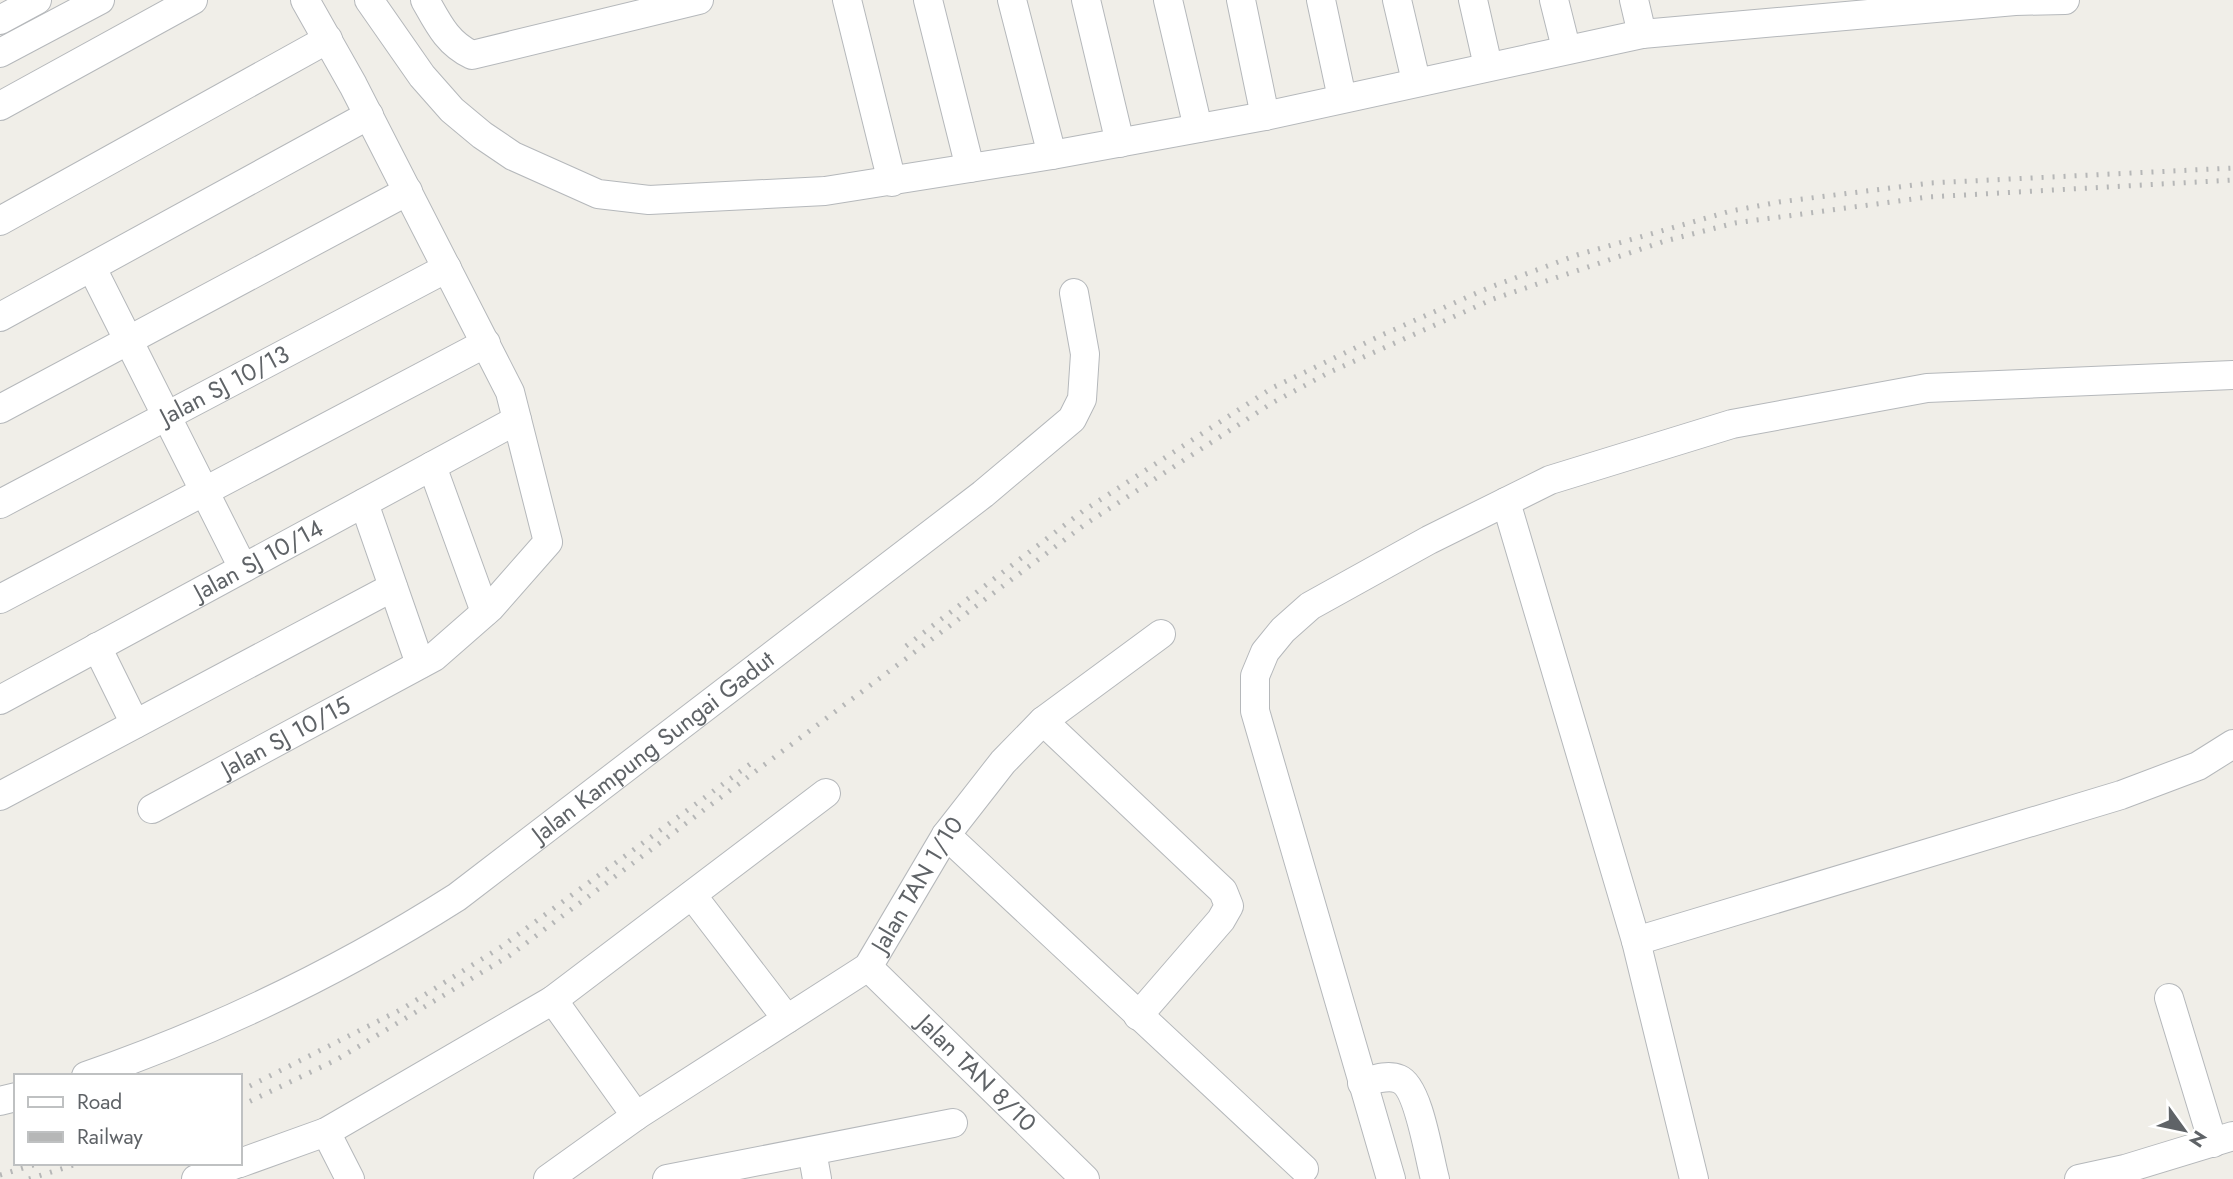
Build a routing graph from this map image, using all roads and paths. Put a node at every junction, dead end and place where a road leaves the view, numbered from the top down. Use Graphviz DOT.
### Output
graph roads {
  1 [pos="37,0"];
  2 [pos="100,0"];
  3 [pos="193,0"];
  4 [pos="305,0"];
  5 [pos="369,0"];
  6 [pos="425,0"];
  7 [pos="699,0"];
  8 [pos="847,0"];
  9 [pos="928,0"];
  10 [pos="1012,0"];
  11 [pos="1086,0"];
  12 [pos="1168,0"];
  13 [pos="1241,0"];
  14 [pos="1321,0"];
  15 [pos="1397,0"];
  16 [pos="1473,0"];
  17 [pos="1554,0"];
  18 [pos="1634,0"];
  19 [pos="2065,0"];
  20 [pos="2015,1"];
  21 [pos="1874,6"];
  22 [pos="0,20"];
  23 [pos="1642,34"];
  24 [pos="328,39"];
  25 [pos="1566,48"];
  26 [pos="0,53"];
  27 [pos="1488,66"];
  28 [pos="1416,82"];
  29 [pos="1342,98"];
  30 [pos="0,106"];
  31 [pos="369,115"];
  32 [pos="1265,116"];
  33 [pos="1198,128"];
  34 [pos="1121,143"];
  35 [pos="1052,155"];
  36 [pos="970,168"];
  37 [pos="892,181"];
  38 [pos="408,191"];
  39 [pos="0,220"];
  40 [pos="92,268"];
  41 [pos="447,268"];
  42 [pos="1074,293"];
  43 [pos="0,317"];
  44 [pos="128,340"];
  45 [pos="486,343"];
  46 [pos="2233,375"];
  47 [pos="0,408"];
  48 [pos="165,416"];
  49 [pos="517,420"];
  50 [pos="432,466"];
  51 [pos="204,492"];
  52 [pos="1506,502"];
  53 [pos="364,503"];
  54 [pos="0,504"];
  55 [pos="243,568"];
  56 [pos="393,587"];
  57 [pos="0,598"];
  58 [pos="485,612"];
  59 [pos="1161,634"];
  60 [pos="97,647"];
  61 [pos="420,664"];
  62 [pos="0,700"];
  63 [pos="1043,721"];
  64 [pos="135,724"];
  65 [pos="2233,744"];
  66 [pos="826,793"];
  67 [pos="0,796"];
  68 [pos="152,809"];
  69 [pos="946,835"];
  70 [pos="692,895"];
  71 [pos="1636,941"];
  72 [pos="868,967"];
  73 [pos="2169,998"];
  74 [pos="553,1000"];
  75 [pos="1138,1016"];
  76 [pos="787,1019"];
  77 [pos="91,1074"];
  78 [pos="1362,1083"];
  79 [pos="636,1116"];
  80 [pos="953,1123"];
  81 [pos="326,1132"];
  82 [pos="2223,1139"];
  83 [pos="812,1151"];
  84 [pos="242,1162"];
  85 [pos="234,1165"];
  86 [pos="1304,1169"];
  87 [pos="196,1179"];
  88 [pos="351,1179"];
  89 [pos="548,1179"];
  90 [pos="667,1179"];
  91 [pos="817,1179"];
  92 [pos="1085,1179"];
  93 [pos="1391,1179"];
  94 [pos="1435,1179"];
  95 [pos="1694,1179"];
  96 [pos="2078,1179"];
  1 -- 22 [label="street"];
  2 -- 26 [label="street"];
  3 -- 30 [label="street"];
  4 -- 24 [label="street"];
  5 -- 37 [label="street"];
  6 -- 7 [label="street"];
  8 -- 37 [label="street"];
  9 -- 36 [label="street"];
  10 -- 35 [label="street"];
  11 -- 34 [label="street"];
  12 -- 33 [label="street"];
  13 -- 32 [label="street"];
  14 -- 29 [label="street"];
  15 -- 28 [label="street"];
  16 -- 27 [label="street"];
  17 -- 25 [label="street"];
  18 -- 23 [label="street"];
  19 -- 20 [label="street"];
  20 -- 21 [label="street"];
  21 -- 23 [label="street"];
  23 -- 25 [label="street"];
  24 -- 31 [label="street"];
  24 -- 39 [label="street"];
  25 -- 27 [label="street"];
  27 -- 28 [label="street"];
  28 -- 29 [label="street"];
  29 -- 32 [label="street"];
  31 -- 38 [label="street"];
  31 -- 40 [label="street"];
  32 -- 33 [label="street"];
  33 -- 34 [label="street"];
  34 -- 35 [label="street"];
  35 -- 36 [label="street"];
  36 -- 37 [label="street"];
  38 -- 41 [label="street"];
  38 -- 44 [label="street"];
  40 -- 43 [label="street"];
  40 -- 44 [label="street"];
  41 -- 45 [label="street"];
  41 -- 48 [label="street, Jalan SJ 10/13"];
  42 -- 77 [label="street, Jalan Kampung Sungai Gadut"];
  44 -- 47 [label="street"];
  44 -- 48 [label="street"];
  45 -- 49 [label="street"];
  45 -- 51 [label="street"];
  46 -- 52 [label="street"];
  48 -- 51 [label="street"];
  48 -- 54 [label="street, Jalan SJ 10/13"];
  49 -- 50 [label="street, Jalan SJ 10/14"];
  49 -- 58 [label="street, Jalan SJ 10/15"];
  50 -- 53 [label="street, Jalan SJ 10/14"];
  50 -- 58 [label="street"];
  51 -- 55 [label="street"];
  51 -- 57 [label="street"];
  52 -- 71 [label="street"];
  52 -- 78 [label="street"];
  53 -- 55 [label="street, Jalan SJ 10/14"];
  53 -- 56 [label="street"];
  55 -- 60 [label="street, Jalan SJ 10/14"];
  56 -- 61 [label="street"];
  56 -- 64 [label="street"];
  58 -- 61 [label="street, Jalan SJ 10/15"];
  59 -- 63 [label="street, Jalan TAN 1/10"];
  60 -- 62 [label="street, Jalan SJ 10/14"];
  60 -- 64 [label="street"];
  61 -- 68 [label="street, Jalan SJ 10/15"];
  63 -- 69 [label="street, Jalan TAN 1/10"];
  63 -- 75 [label="street"];
  64 -- 67 [label="street"];
  65 -- 71 [label="street"];
  66 -- 70 [label="street"];
  69 -- 72 [label="street, Jalan TAN 1/10"];
  69 -- 75 [label="street"];
  70 -- 74 [label="street"];
  70 -- 76 [label="street"];
  71 -- 95 [label="street"];
  72 -- 76 [label="street, Jalan TAN 1/10"];
  72 -- 92 [label="street, Jalan TAN 8/10"];
  73 -- 82 [label="street"];
  74 -- 79 [label="street"];
  74 -- 81 [label="street"];
  75 -- 86 [label="street"];
  76 -- 79 [label="street, Jalan TAN 1/10"];
  78 -- 93 [label="street"];
  78 -- 94 [label="street"];
  79 -- 89 [label="street, Jalan TAN 1/10"];
  80 -- 83 [label="street"];
  81 -- 84 [label="street"];
  81 -- 88 [label="street"];
  82 -- 96 [label="street"];
  83 -- 90 [label="street"];
  83 -- 91 [label="street"];
  85 -- 87 [label="street"];
}
